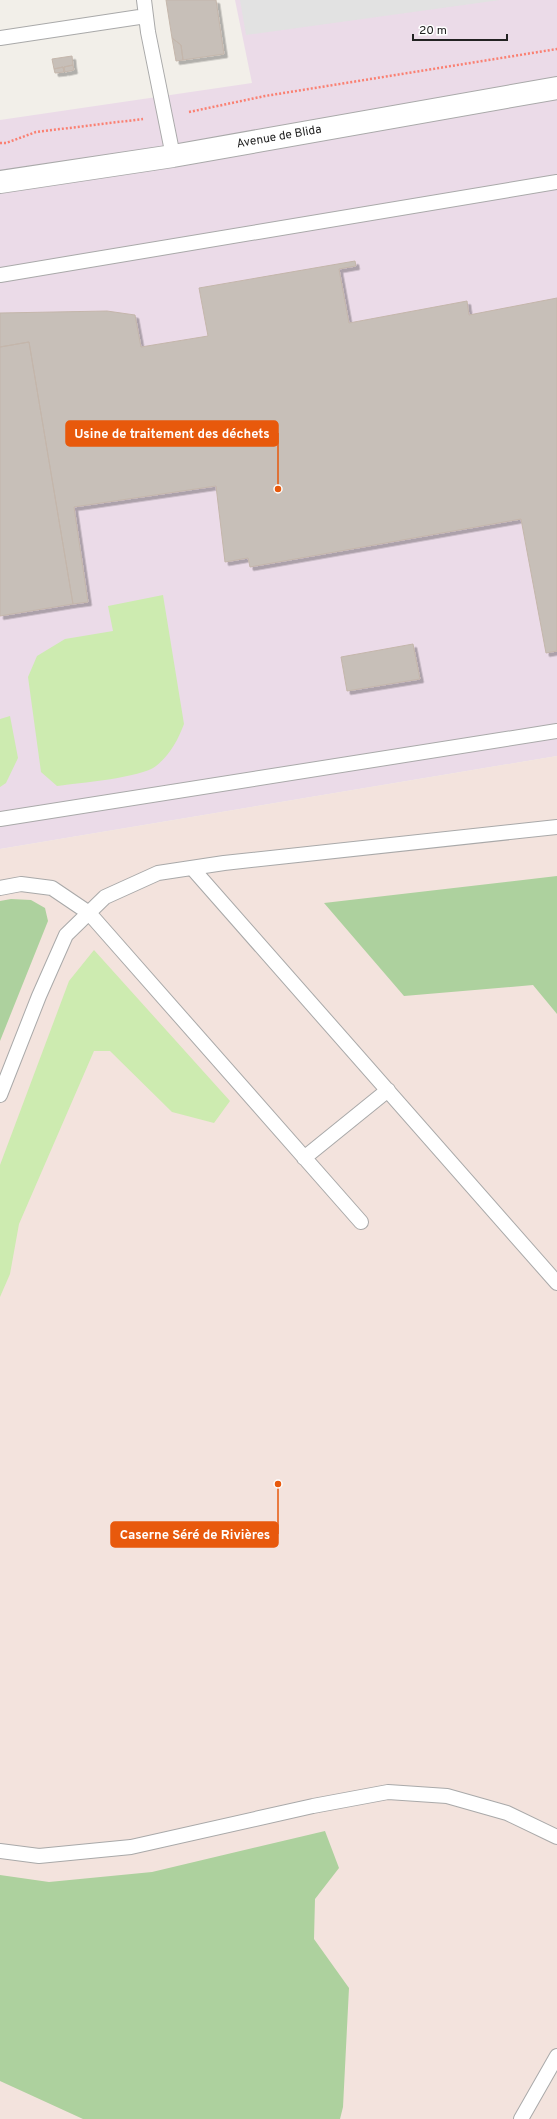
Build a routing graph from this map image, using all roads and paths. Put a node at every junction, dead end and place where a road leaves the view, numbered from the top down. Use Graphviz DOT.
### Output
graph roads {
  1 [pos="144,0"];
  2 [pos="146,16"];
  3 [pos="0,38"];
  4 [pos="557,49"];
  5 [pos="557,88"];
  6 [pos="166,117"];
  7 [pos="0,143"];
  8 [pos="173,156"];
  9 [pos="0,182"];
  10 [pos="557,182"];
  11 [pos="0,274"];
  12 [pos="557,731"];
  13 [pos="0,819"];
  14 [pos="557,827"];
  15 [pos="192,868"];
  16 [pos="0,888"];
  17 [pos="89,913"];
  18 [pos="388,1090"];
  19 [pos="0,1094"];
  20 [pos="304,1158"];
  21 [pos="361,1222"];
  22 [pos="557,1282"];
  23 [pos="557,1837"];
  24 [pos="0,1851"];
  25 [pos="557,2056"];
  26 [pos="521,2119"];
  1 -- 2 [label="lane"];
  2 -- 3 [label="lane"];
  2 -- 6 [label="lane"];
  4 -- 6 [label="path"];
  5 -- 8 [label="street, Avenue de Blida"];
  6 -- 7 [label="path"];
  6 -- 8 [label="lane"];
  8 -- 9 [label="street, Avenue de Blida"];
  10 -- 11 [label="lane"];
  12 -- 13 [label="lane"];
  14 -- 15 [label="lane"];
  15 -- 17 [label="lane"];
  15 -- 18 [label="lane"];
  16 -- 17 [label="lane"];
  17 -- 19 [label="lane"];
  17 -- 20 [label="lane"];
  18 -- 20 [label="lane"];
  18 -- 22 [label="lane"];
  20 -- 21 [label="lane"];
  23 -- 24 [label="lane"];
  25 -- 26 [label="lane"];
}
